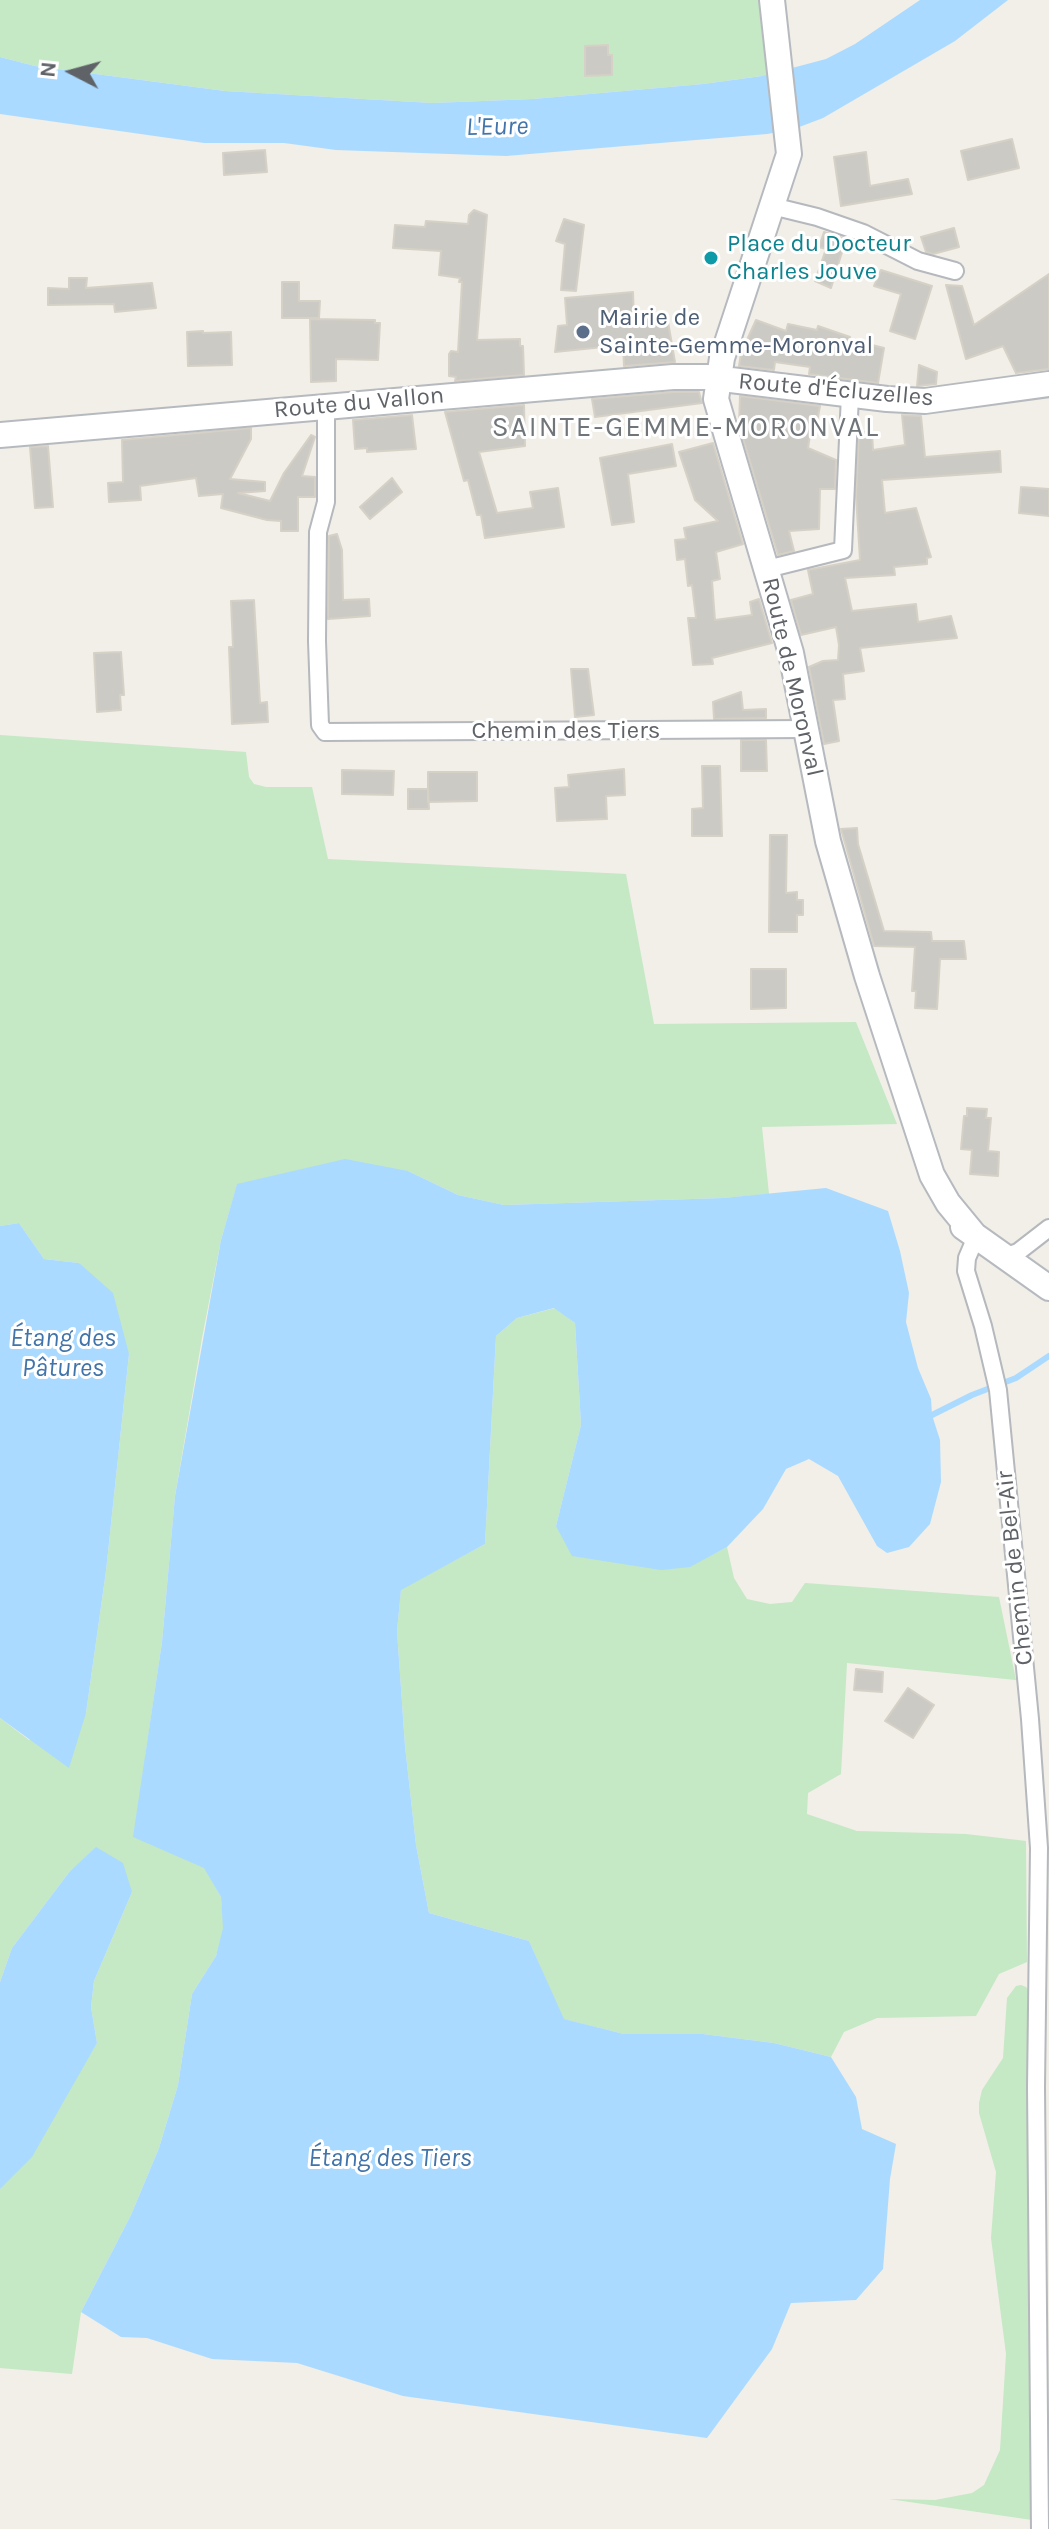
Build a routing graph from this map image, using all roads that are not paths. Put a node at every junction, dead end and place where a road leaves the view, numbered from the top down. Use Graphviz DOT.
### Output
graph roads {
  1 [pos="772,0"];
  2 [pos="772,206"];
  3 [pos="955,271"];
  4 [pos="717,379"];
  5 [pos="1049,384"];
  6 [pos="850,395"];
  7 [pos="326,406"];
  8 [pos="0,435"];
  9 [pos="767,569"];
  10 [pos="806,729"];
  11 [pos="1049,1228"];
  12 [pos="976,1237"];
  13 [pos="1004,1257"];
  14 [pos="1049,1288"];
  15 [pos="1040,2529"];
  1 -- 2 [label="street"];
  2 -- 3 [label="street"];
  2 -- 4 [label="street"];
  4 -- 6 [label="street, Route d'Écluzelles"];
  4 -- 7 [label="street, Route du Vallon"];
  4 -- 9 [label="street, Route de Moronval"];
  5 -- 6 [label="street, Route d'Écluzelles"];
  6 -- 9 [label="street"];
  7 -- 8 [label="street, Route du Vallon"];
  7 -- 10 [label="street, Chemin des Tiers"];
  9 -- 10 [label="street, Route de Moronval"];
  10 -- 12 [label="street, Route de Moronval"];
  11 -- 13 [label="street"];
  12 -- 13 [label="street, Route de Moronval"];
  12 -- 15 [label="street, Chemin de Bel-Air"];
  13 -- 14 [label="street, Route de Moronval"];
}
